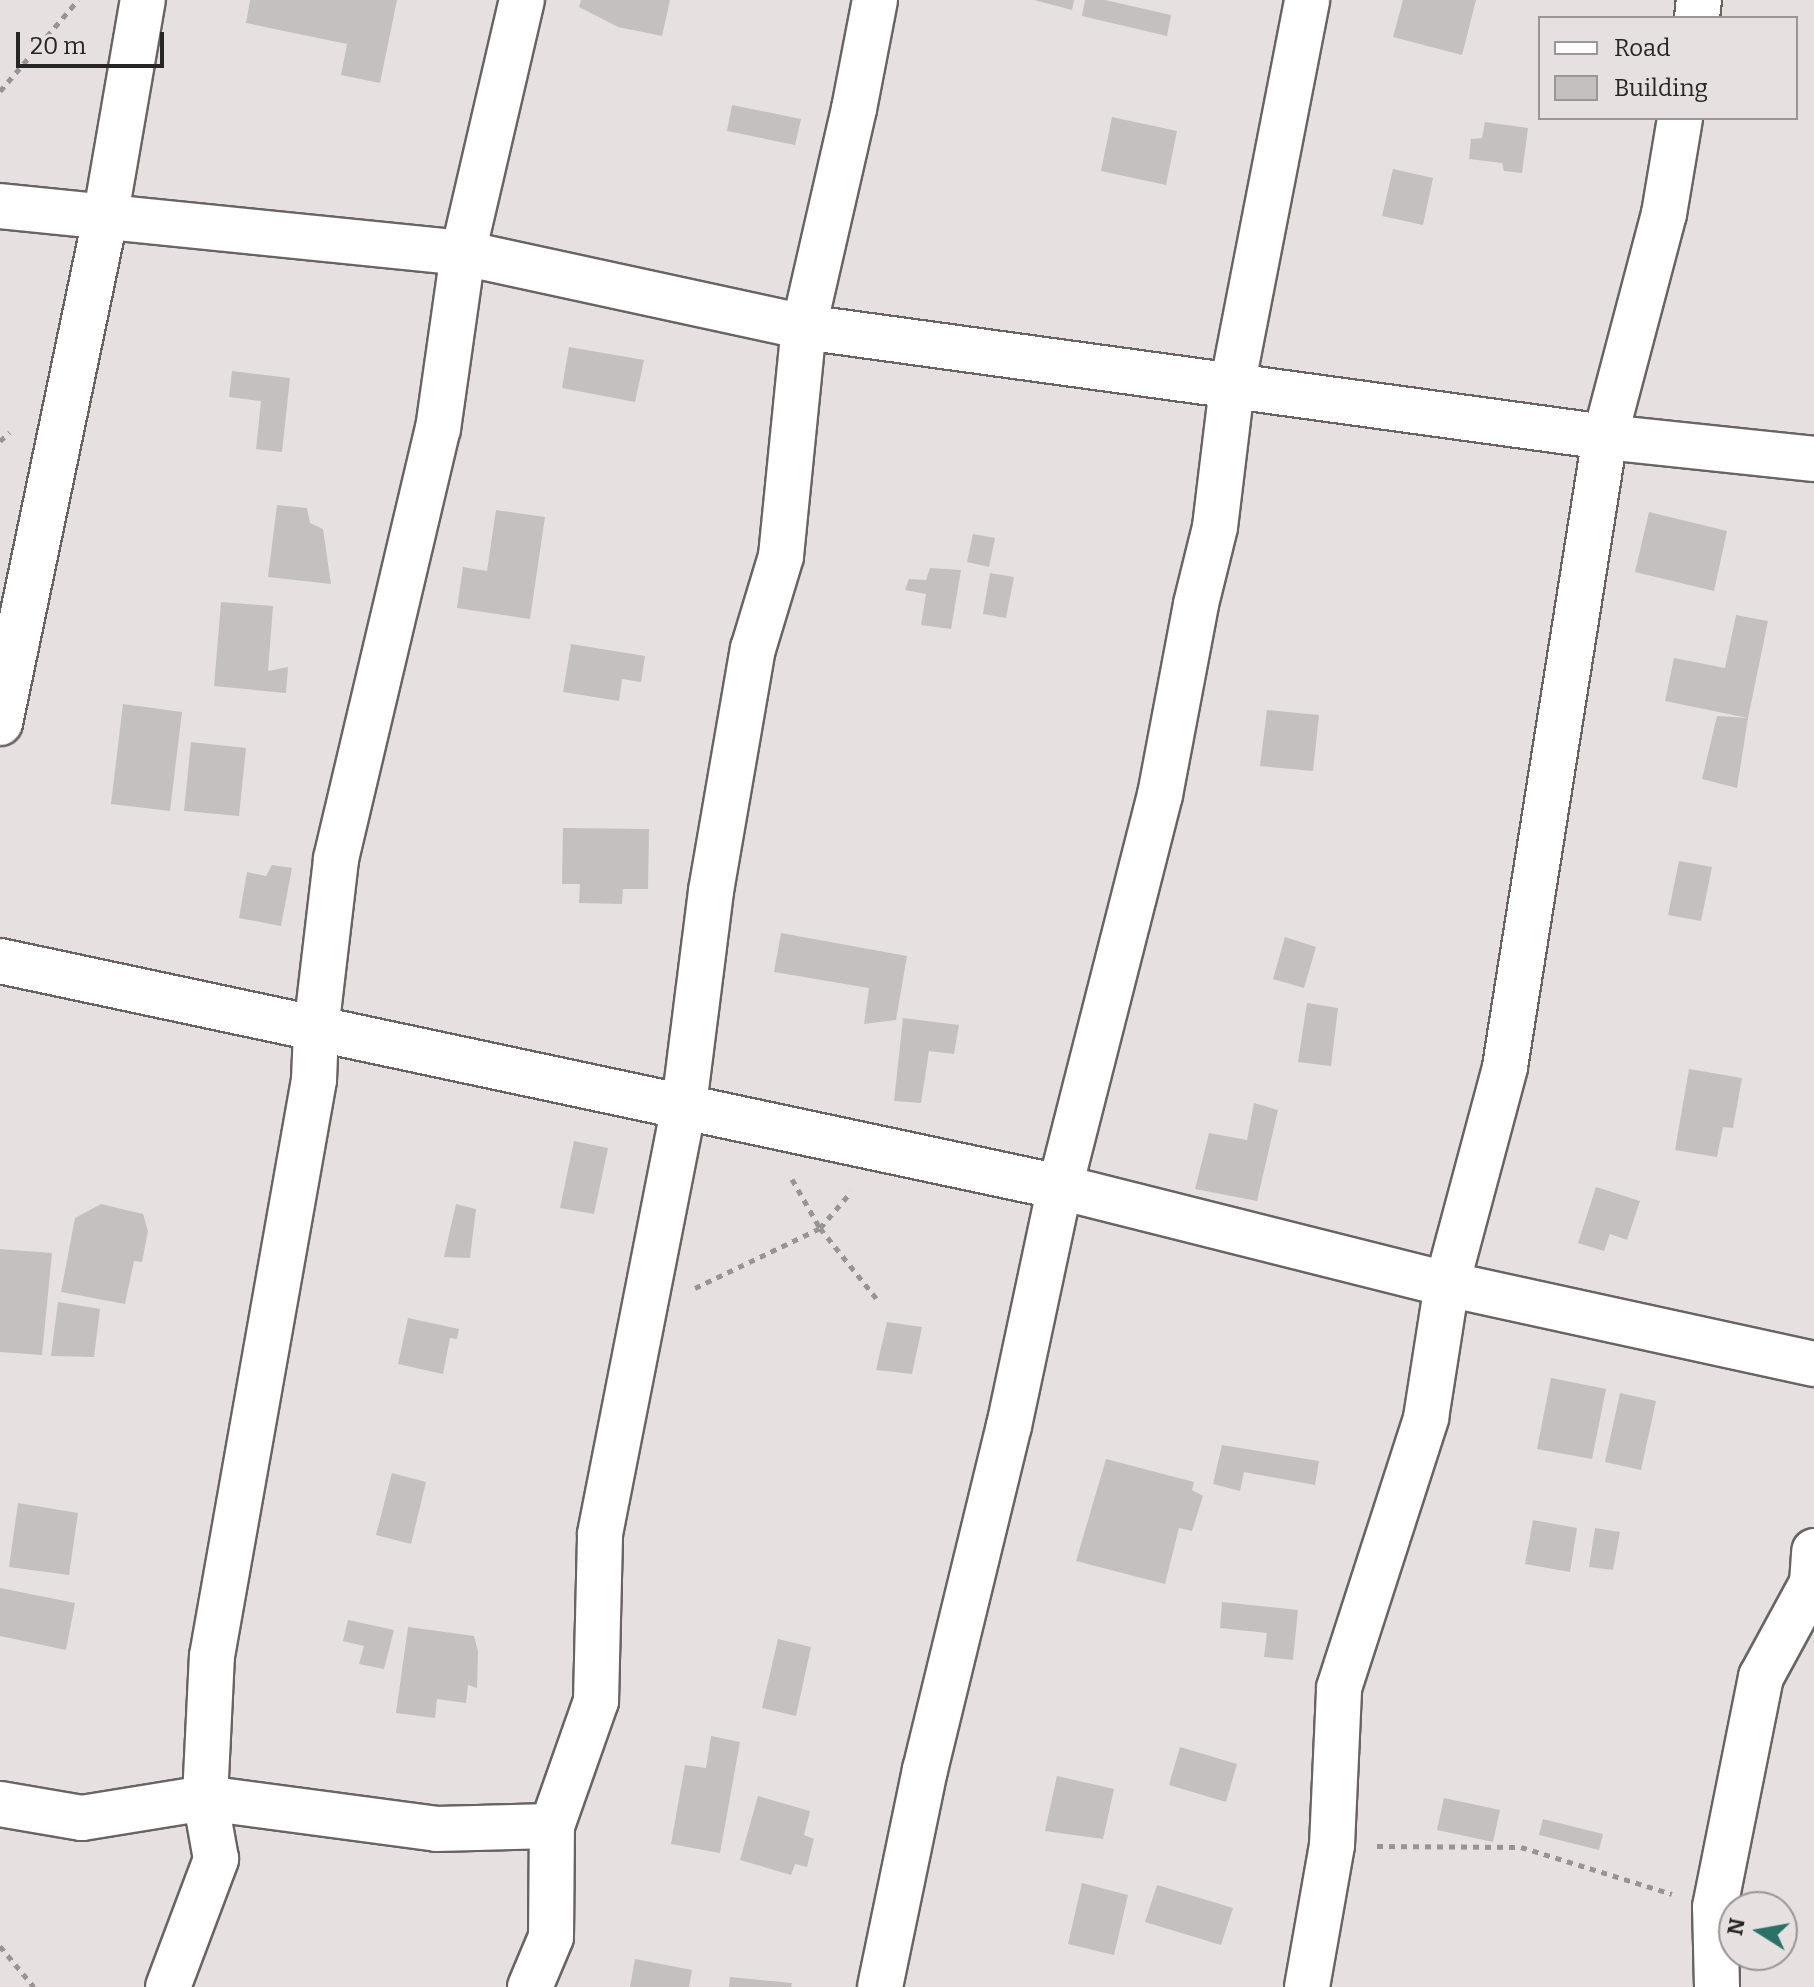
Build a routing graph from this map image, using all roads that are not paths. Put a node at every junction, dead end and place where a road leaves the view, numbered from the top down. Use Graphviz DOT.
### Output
graph roads {
  1 [pos="143,0"];
  2 [pos="522,0"];
  3 [pos="875,0"];
  4 [pos="1307,0"];
  5 [pos="1680,120"];
  6 [pos="0,206"];
  7 [pos="105,219"];
  8 [pos="463,253"];
  9 [pos="804,327"];
  10 [pos="1232,387"];
  11 [pos="1605,437"];
  12 [pos="1814,459"];
  13 [pos="0,723"];
  14 [pos="0,961"];
  15 [pos="316,1030"];
  16 [pos="684,1105"];
  17 [pos="1060,1187"];
  18 [pos="1447,1284"];
  19 [pos="1814,1364"];
  20 [pos="1814,1551"];
  21 [pos="205,1798"];
  22 [pos="0,1804"];
  23 [pos="552,1826"];
  24 [pos="168,1987"];
  25 [pos="530,1987"];
  26 [pos="880,1987"];
  27 [pos="1307,1987"];
  28 [pos="1717,1987"];
  1 -- 7 [label="street"];
  2 -- 8 [label="street"];
  3 -- 9 [label="street"];
  4 -- 10 [label="street"];
  5 -- 11 [label="street"];
  6 -- 7 [label="street"];
  7 -- 8 [label="street"];
  7 -- 13 [label="street"];
  8 -- 9 [label="street"];
  8 -- 15 [label="street"];
  9 -- 10 [label="street"];
  9 -- 16 [label="street"];
  10 -- 11 [label="street"];
  10 -- 17 [label="street"];
  11 -- 12 [label="street"];
  11 -- 18 [label="street"];
  14 -- 15 [label="street"];
  15 -- 16 [label="street"];
  15 -- 21 [label="street"];
  16 -- 17 [label="street"];
  16 -- 23 [label="street"];
  17 -- 18 [label="street"];
  17 -- 26 [label="street"];
  18 -- 19 [label="street"];
  18 -- 27 [label="street"];
  20 -- 28 [label="street"];
  21 -- 22 [label="street"];
  21 -- 23 [label="street"];
  21 -- 24 [label="street"];
  23 -- 25 [label="street"];
}
